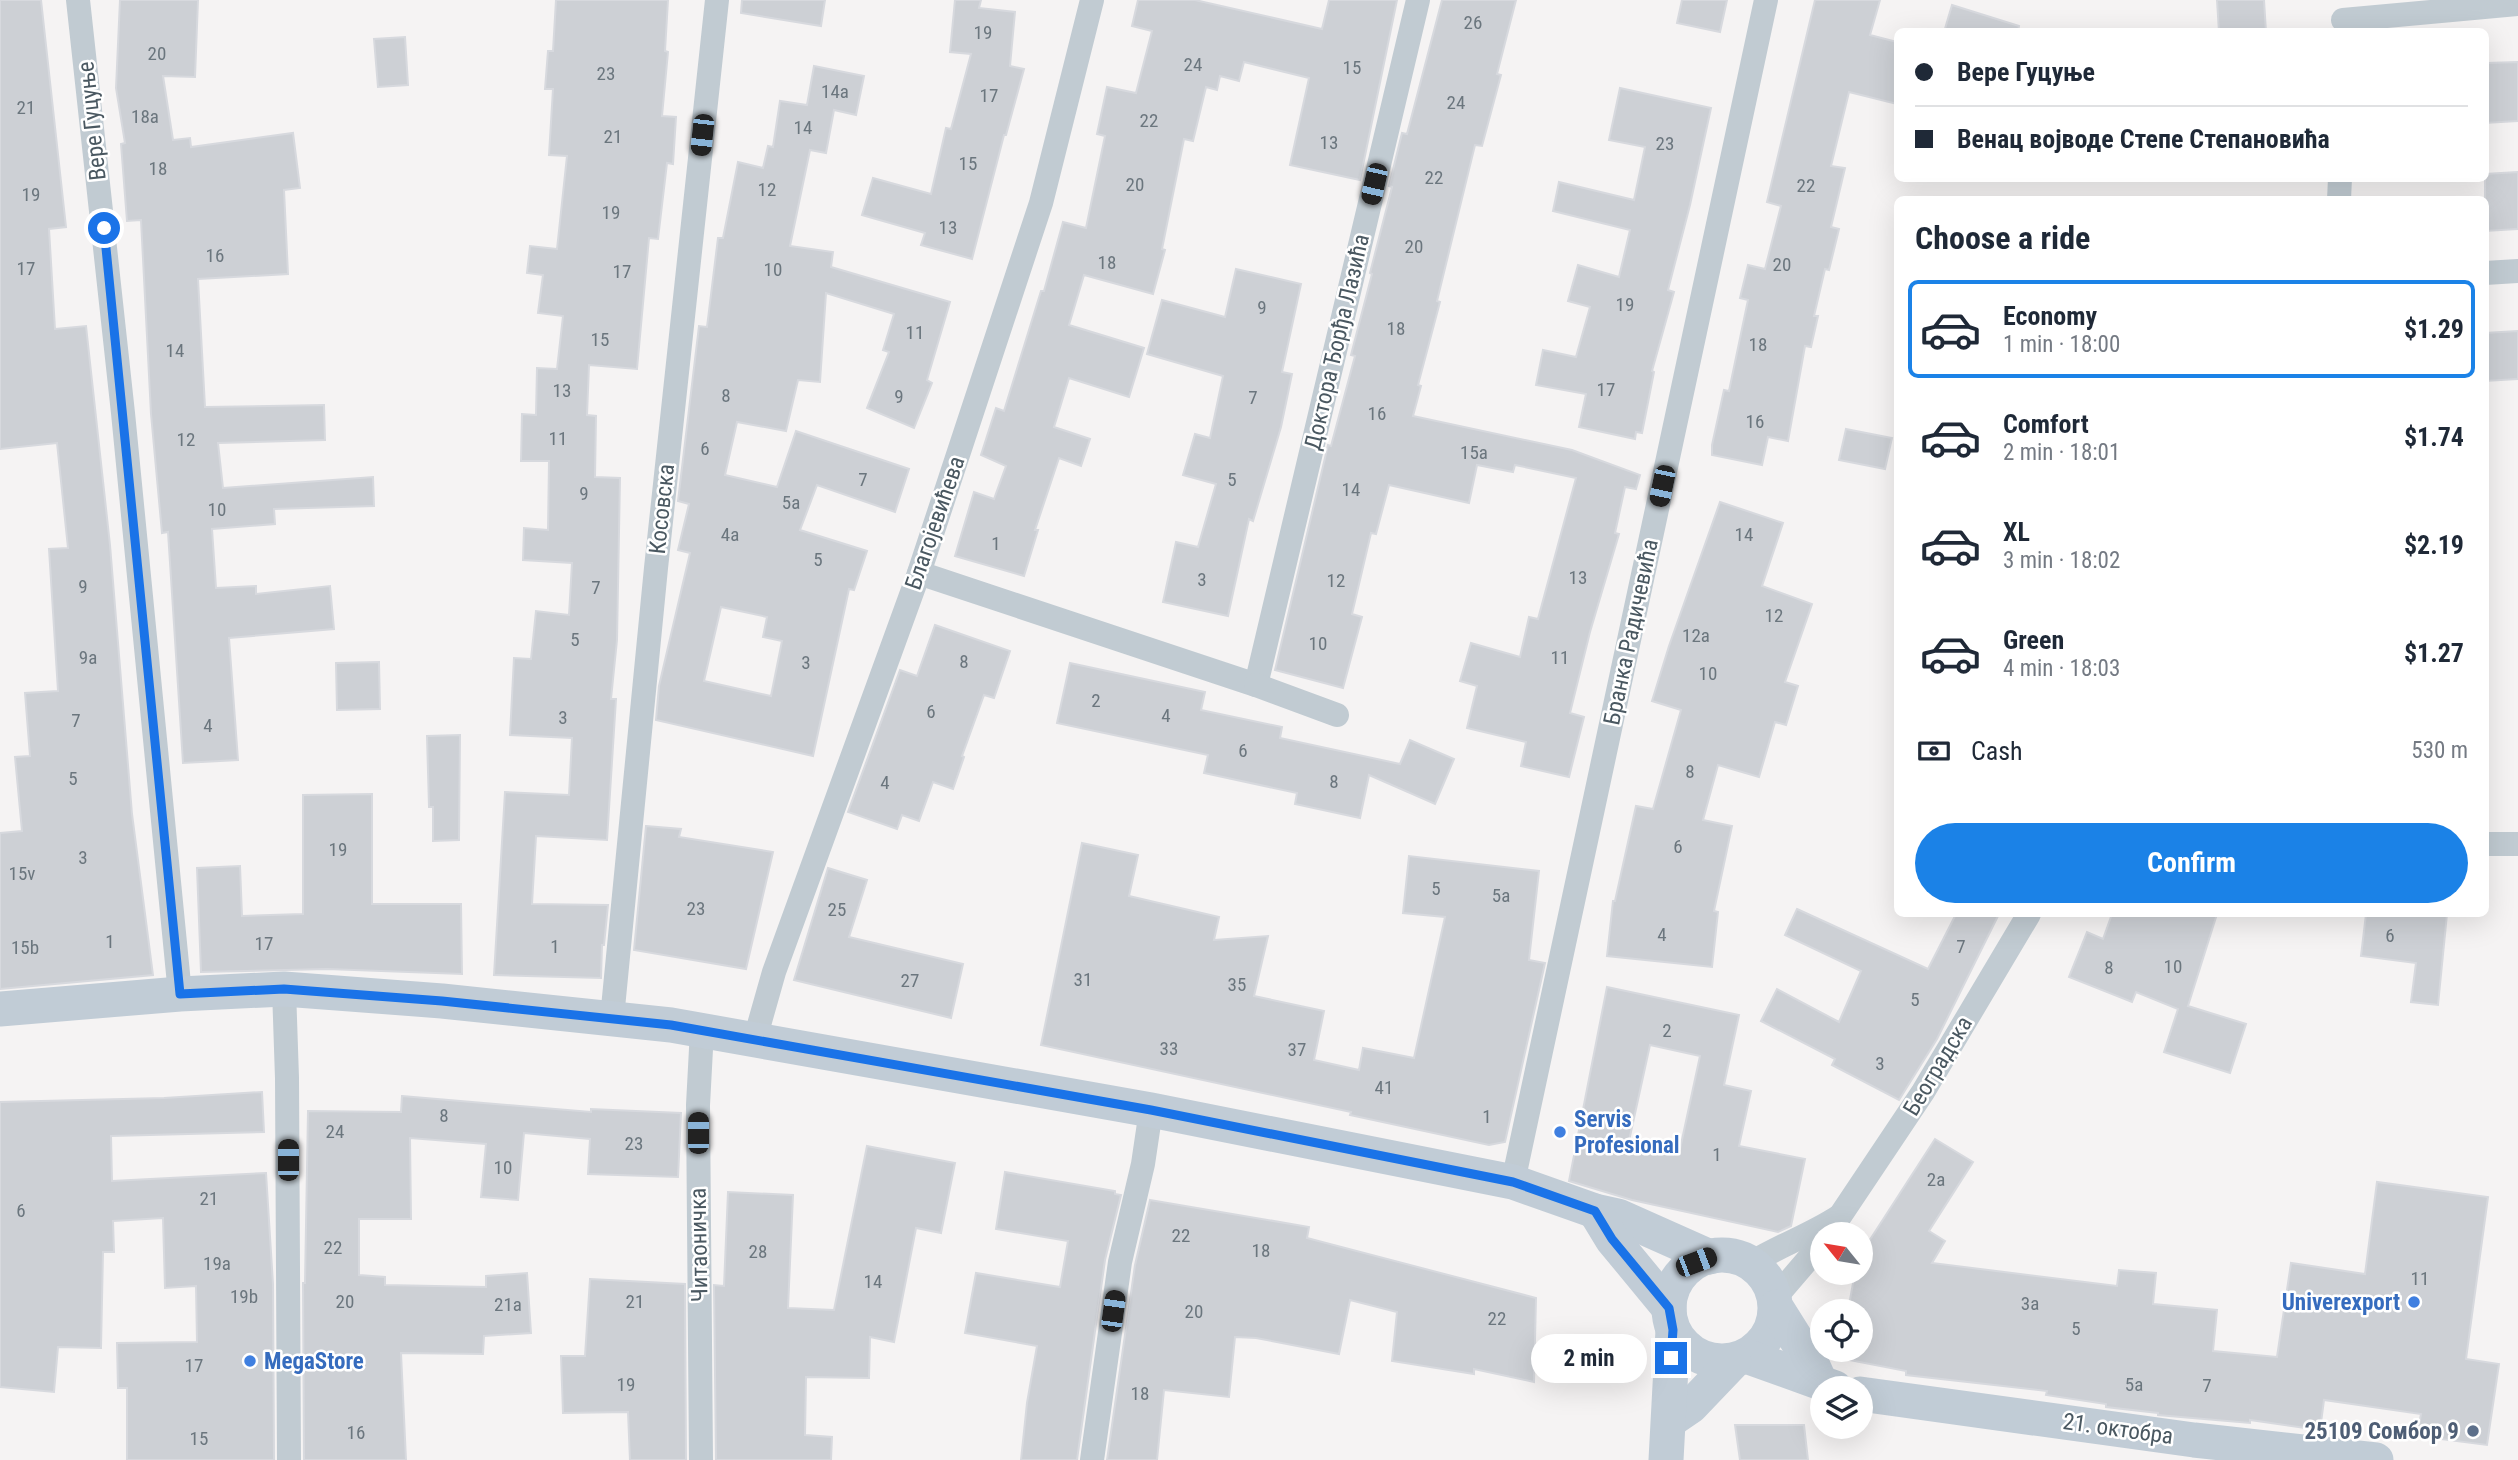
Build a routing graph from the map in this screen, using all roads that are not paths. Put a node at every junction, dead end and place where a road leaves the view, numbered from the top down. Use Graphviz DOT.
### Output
graph roads {
  1 [pos="78,0"];
  2 [pos="717,0"];
  3 [pos="1092,0"];
  4 [pos="1418,0"];
  5 [pos="1766,0"];
  6 [pos="2518,4"];
  7 [pos="2343,17"];
  8 [pos="2518,271"];
  9 [pos="2489,273"];
  10 [pos="919,573"];
  11 [pos="1256,685"];
  12 [pos="1337,715"];
  13 [pos="2489,844"];
  14 [pos="2518,844"];
  15 [pos="2027,917"];
  16 [pos="284,989"];
  17 [pos="180,994"];
  18 [pos="0,1009"];
  19 [pos="612,1018"];
  20 [pos="702,1030"];
  21 [pos="755,1039"];
  22 [pos="1151,1110"];
  23 [pos="1513,1182"];
  24 [pos="1595,1211"];
  25 [pos="1836,1222"];
  26 [pos="1810,1234"];
  27 [pos="1710,1256"];
  28 [pos="1810,1258"];
  29 [pos="1751,1263"];
  30 [pos="1775,1302"];
  31 [pos="1671,1319"];
  32 [pos="1740,1359"];
  33 [pos="1821,1376"];
  34 [pos="1810,1380"];
  35 [pos="1873,1396"];
  36 [pos="1669,1421"];
  37 [pos="289,1460"];
  38 [pos="701,1460"];
  39 [pos="1092,1460"];
  40 [pos="1666,1460"];
  41 [pos="2376,1460"];
  1 -- 17 [label="street, Вере Гуцуње"];
  2 -- 19 [label="street, Косовска"];
  3 -- 10 [label="street, Благојевићева"];
  4 -- 11 [label="street, Доктора Ђорђа Лазића"];
  5 -- 23 [label="street, Бранка Радичевића"];
  6 -- 7 [label="street"];
  8 -- 9 [label="street"];
  10 -- 11 [label="street"];
  10 -- 21 [label="street, Благојевићева"];
  11 -- 12 [label="street"];
  13 -- 14 [label="street"];
  15 -- 25 [label="street, Београдска"];
  16 -- 17 [label="main road"];
  16 -- 19 [label="main road"];
  16 -- 37 [label="street"];
  17 -- 18 [label="main road"];
  19 -- 20 [label="main road"];
  20 -- 21 [label="main road"];
  20 -- 38 [label="street, Читаоничка"];
  21 -- 22 [label="main road"];
  22 -- 23 [label="main road"];
  22 -- 39 [label="street"];
  23 -- 24 [label="main road"];
  24 -- 27 [label="main road"];
  24 -- 31 [label="main road"];
  26 -- 29 [label="street, Београдска"];
  27 -- 29 [label="main road"];
  27 -- 31 [label="main road"];
  28 -- 30 [label="street"];
  29 -- 30 [label="main road"];
  30 -- 32 [label="main road"];
  30 -- 33 [label="main road"];
  31 -- 32 [label="main road"];
  31 -- 36 [label="main road"];
  32 -- 34 [label="main road"];
  32 -- 36 [label="main road"];
  35 -- 41 [label="main road, 21. октобра"];
  36 -- 40 [label="main road"];
}
